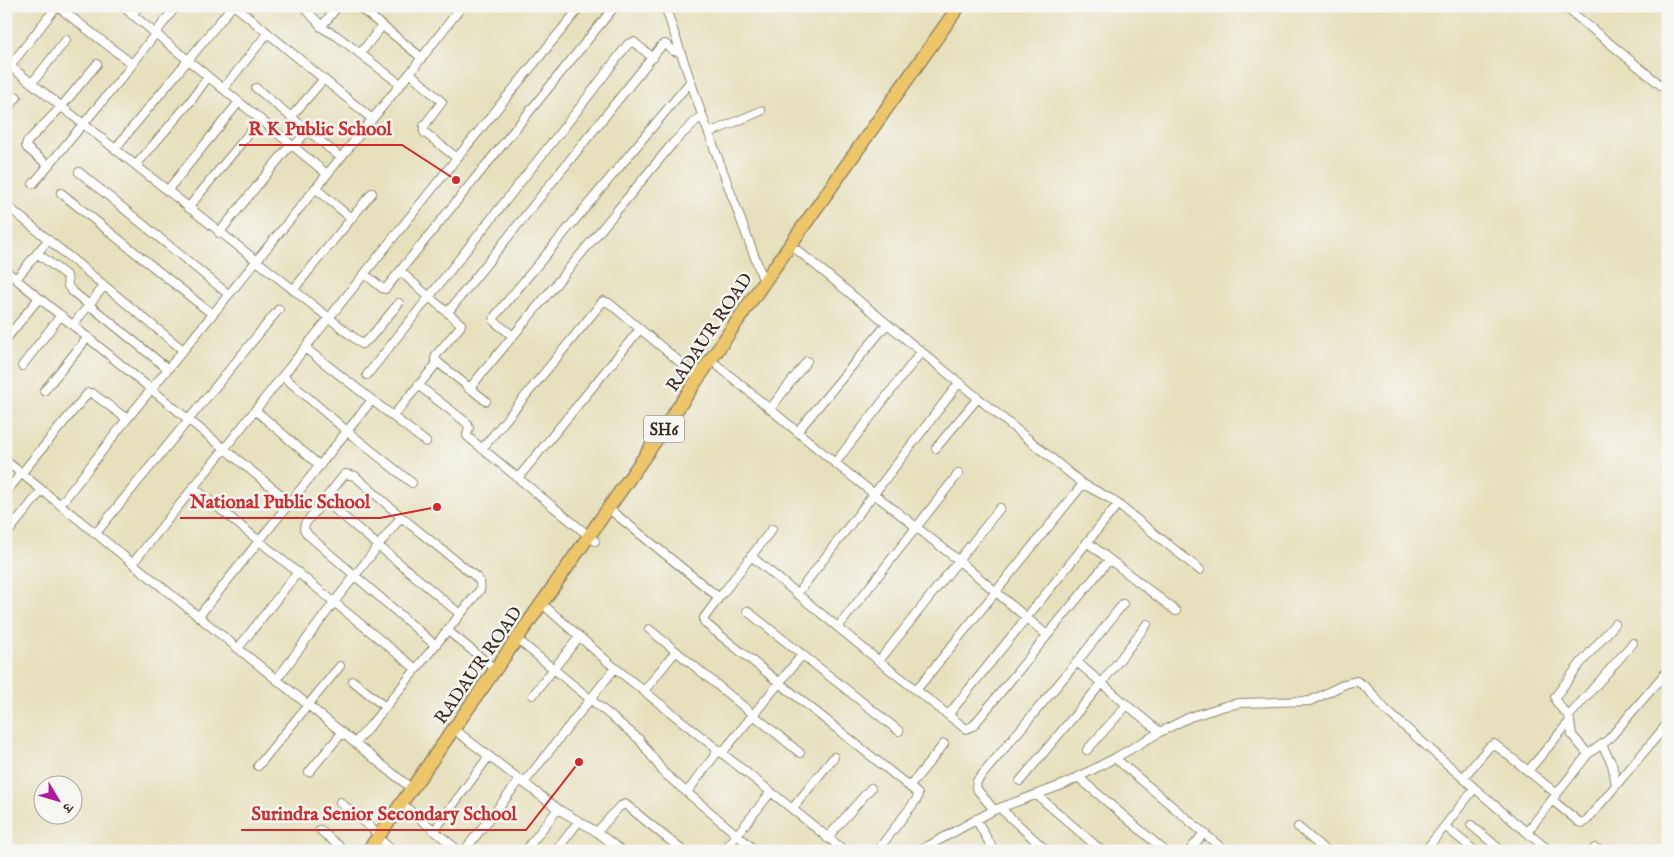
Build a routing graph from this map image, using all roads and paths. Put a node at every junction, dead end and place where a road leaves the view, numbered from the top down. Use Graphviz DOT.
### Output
graph roads {
  1 [pos="57,6"];
  2 [pos="122,6"];
  3 [pos="140,6"];
  4 [pos="176,6"];
  5 [pos="233,6"];
  6 [pos="303,6"];
  7 [pos="338,6"];
  8 [pos="358,6"];
  9 [pos="462,6"];
  10 [pos="581,6"];
  11 [pos="615,6"];
  12 [pos="665,6"];
  13 [pos="959,6"];
  14 [pos="968,6"];
  15 [pos="1564,6"];
  16 [pos="132,15"];
  17 [pos="321,26"];
  18 [pos="382,26"];
  19 [pos="155,34"];
  20 [pos="267,34"];
  21 [pos="66,40"];
  22 [pos="681,52"];
  23 [pos="360,54"];
  24 [pos="422,58"];
  25 [pos="653,58"];
  26 [pos="189,61"];
  27 [pos="98,64"];
  28 [pos="132,64"];
  29 [pos="8,69"];
  30 [pos="410,72"];
  31 [pos="208,76"];
  32 [pos="323,80"];
  33 [pos="690,82"];
  34 [pos="32,83"];
  35 [pos="400,84"];
  36 [pos="256,88"];
  37 [pos="223,89"];
  38 [pos="1668,90"];
  39 [pos="17,96"];
  40 [pos="239,102"];
  41 [pos="61,107"];
  42 [pos="6,110"];
  43 [pos="761,110"];
  44 [pos="702,115"];
  45 [pos="291,117"];
  46 [pos="371,118"];
  47 [pos="260,120"];
  48 [pos="83,124"];
  49 [pos="307,130"];
  50 [pos="709,133"];
  51 [pos="293,146"];
  52 [pos="115,149"];
  53 [pos="340,157"];
  54 [pos="457,158"];
  55 [pos="48,165"];
  56 [pos="136,165"];
  57 [pos="78,172"];
  58 [pos="327,174"];
  59 [pos="32,184"];
  60 [pos="315,188"];
  61 [pos="167,191"];
  62 [pos="372,192"];
  63 [pos="62,193"];
  64 [pos="6,205"];
  65 [pos="188,208"];
  66 [pos="351,218"];
  67 [pos="220,233"];
  68 [pos="48,240"];
  69 [pos="797,250"];
  70 [pos="37,253"];
  71 [pos="255,260"];
  72 [pos="6,271"];
  73 [pos="400,271"];
  74 [pos="365,274"];
  75 [pos="16,280"];
  76 [pos="764,282"];
  77 [pos="104,286"];
  78 [pos="293,290"];
  79 [pos="228,294"];
  80 [pos="428,296"];
  81 [pos="39,298"];
  82 [pos="399,303"];
  83 [pos="89,306"];
  84 [pos="279,309"];
  85 [pos="448,312"];
  86 [pos="212,314"];
  87 [pos="61,316"];
  88 [pos="329,318"];
  89 [pos="887,324"];
  90 [pos="73,326"];
  91 [pos="640,330"];
  92 [pos="513,336"];
  93 [pos="88,337"];
  94 [pos="6,339"];
  95 [pos="305,348"];
  96 [pos="183,350"];
  97 [pos="921,352"];
  98 [pos="438,362"];
  99 [pos="807,362"];
  100 [pos="717,365"];
  101 [pos="22,366"];
  102 [pos="168,369"];
  103 [pos="367,375"];
  104 [pos="283,376"];
  105 [pos="699,378"];
  106 [pos="959,383"];
  107 [pos="418,385"];
  108 [pos="152,388"];
  109 [pos="469,388"];
  110 [pos="44,391"];
  111 [pos="978,398"];
  112 [pos="372,400"];
  113 [pos="486,401"];
  114 [pos="770,409"];
  115 [pos="255,410"];
  116 [pos="393,416"];
  117 [pos="127,419"];
  118 [pos="189,419"];
  119 [pos="348,432"];
  120 [pos="797,432"];
  121 [pos="426,442"];
  122 [pos="225,448"];
  123 [pos="936,448"];
  124 [pos="482,449"];
  125 [pos="6,461"];
  126 [pos="835,463"];
  127 [pos="320,466"];
  128 [pos="21,473"];
  129 [pos="959,473"];
  130 [pos="518,478"];
  131 [pos="412,483"];
  132 [pos="1083,484"];
  133 [pos="193,487"];
  134 [pos="42,490"];
  135 [pos="6,492"];
  136 [pos="875,494"];
  137 [pos="325,501"];
  138 [pos="291,503"];
  139 [pos="1118,504"];
  140 [pos="60,505"];
  141 [pos="1000,508"];
  142 [pos="614,513"];
  143 [pos="401,516"];
  144 [pos="917,527"];
  145 [pos="772,529"];
  146 [pos="96,533"];
  147 [pos="6,535"];
  148 [pos="592,539"];
  149 [pos="260,541"];
  150 [pos="1088,542"];
  151 [pos="378,546"];
  152 [pos="751,556"];
  153 [pos="958,560"];
  154 [pos="1109,560"];
  155 [pos="133,562"];
  156 [pos="1200,570"];
  157 [pos="298,572"];
  158 [pos="356,576"];
  159 [pos="996,592"];
  160 [pos="797,594"];
  161 [pos="720,596"];
  162 [pos="335,601"];
  163 [pos="1123,604"];
  164 [pos="548,608"];
  165 [pos="747,610"];
  166 [pos="1176,611"];
  167 [pos="460,614"];
  168 [pos="199,616"];
  169 [pos="1027,617"];
  170 [pos="1148,624"];
  171 [pos="1615,624"];
  172 [pos="838,627"];
  173 [pos="649,629"];
  174 [pos="447,630"];
  175 [pos="1047,635"];
  176 [pos="579,636"];
  177 [pos="1633,643"];
  178 [pos="524,644"];
  179 [pos="435,645"];
  180 [pos="238,647"];
  181 [pos="676,651"];
  182 [pos="802,654"];
  183 [pos="879,661"];
  184 [pos="1077,662"];
  185 [pos="340,666"];
  186 [pos="615,668"];
  187 [pos="416,669"];
  188 [pos="495,669"];
  189 [pos="553,669"];
  190 [pos="1668,670"];
  191 [pos="277,679"];
  192 [pos="353,681"];
  193 [pos="779,683"];
  194 [pos="1102,684"];
  195 [pos="917,689"];
  196 [pos="644,691"];
  197 [pos="533,695"];
  198 [pos="590,699"];
  199 [pos="307,704"];
  200 [pos="1127,706"];
  201 [pos="385,708"];
  202 [pos="949,714"];
  203 [pos="753,715"];
  204 [pos="1569,718"];
  205 [pos="1668,723"];
  206 [pos="899,731"];
  207 [pos="1160,732"];
  208 [pos="342,733"];
  209 [pos="460,734"];
  210 [pos="355,743"];
  211 [pos="944,744"];
  212 [pos="1602,745"];
  213 [pos="1087,750"];
  214 [pos="720,752"];
  215 [pos="800,753"];
  216 [pos="1588,754"];
  217 [pos="490,756"];
  218 [pos="834,758"];
  219 [pos="1114,758"];
  220 [pos="258,766"];
  221 [pos="1528,771"];
  222 [pos="309,772"];
  223 [pos="1078,778"];
  224 [pos="1463,778"];
  225 [pos="522,781"];
  226 [pos="1020,781"];
  227 [pos="910,786"];
  228 [pos="1616,786"];
  229 [pos="871,788"];
  230 [pos="412,789"];
  231 [pos="1474,789"];
  232 [pos="687,792"];
  233 [pos="771,792"];
  234 [pos="1037,795"];
  235 [pos="1554,797"];
  236 [pos="340,802"];
  237 [pos="407,808"];
  238 [pos="558,809"];
  239 [pos="792,809"];
  240 [pos="997,809"];
  241 [pos="976,819"];
  242 [pos="579,821"];
  243 [pos="1471,825"];
  244 [pos="1445,826"];
  245 [pos="1298,827"];
  246 [pos="320,830"];
  247 [pos="434,831"];
  248 [pos="597,832"];
  249 [pos="1527,832"];
  250 [pos="1204,833"];
  251 [pos="737,836"];
  252 [pos="827,838"];
  253 [pos="383,845"];
  254 [pos="345,851"];
  255 [pos="368,851"];
  256 [pos="459,851"];
  257 [pos="464,851"];
  258 [pos="525,851"];
  259 [pos="556,851"];
  260 [pos="622,851"];
  261 [pos="682,851"];
  262 [pos="724,851"];
  263 [pos="756,851"];
  264 [pos="844,851"];
  265 [pos="877,851"];
  266 [pos="918,851"];
  267 [pos="994,851"];
  268 [pos="1047,851"];
  269 [pos="1102,851"];
  270 [pos="1165,851"];
  271 [pos="1189,851"];
  272 [pos="1225,851"];
  273 [pos="1326,851"];
  274 [pos="1425,851"];
  275 [pos="1475,851"];
  276 [pos="1502,851"];
  277 [pos="1550,851"];
  278 [pos="1592,851"];
  279 [pos="1602,851"];
  1 -- 28 [label="street"];
  1 -- 29 [label="street"];
  2 -- 16 [label="street"];
  3 -- 16 [label="street"];
  4 -- 19 [label="street"];
  5 -- 20 [label="street"];
  5 -- 26 [label="street"];
  6 -- 17 [label="street"];
  7 -- 17 [label="street"];
  8 -- 18 [label="street"];
  9 -- 24 [label="street"];
  10 -- 54 [label="street"];
  11 -- 73 [label="street"];
  12 -- 22 [label="street"];
  13 -- 76 [label="main road, RADAUR ROAD / SH6"];
  14 -- 69 [label="main road, RADAUR ROAD / SH6"];
  15 -- 38 [label="street"];
  16 -- 19 [label="street"];
  17 -- 23 [label="street"];
  18 -- 23 [label="street"];
  18 -- 24 [label="street"];
  19 -- 26 [label="street"];
  19 -- 28 [label="street"];
  20 -- 32 [label="street"];
  20 -- 37 [label="street"];
  21 -- 34 [label="street"];
  22 -- 25 [label="street"];
  22 -- 33 [label="street"];
  23 -- 35 [label="street"];
  24 -- 30 [label="street"];
  25 -- 80 [label="street"];
  25 -- 85 [label="street"];
  26 -- 31 [label="street"];
  26 -- 52 [label="street"];
  27 -- 41 [label="street"];
  28 -- 48 [label="street"];
  29 -- 34 [label="street"];
  30 -- 35 [label="street"];
  30 -- 54 [label="street"];
  31 -- 37 [label="street"];
  31 -- 56 [label="street"];
  32 -- 45 [label="street"];
  32 -- 46 [label="street"];
  33 -- 44 [label="street"];
  33 -- 92 [label="street"];
  34 -- 41 [label="street"];
  35 -- 46 [label="street"];
  36 -- 45 [label="street"];
  37 -- 40 [label="street"];
  39 -- 42 [label="street"];
  40 -- 47 [label="street"];
  40 -- 61 [label="street"];
  41 -- 48 [label="street"];
  41 -- 55 [label="street"];
  43 -- 50 [label="street"];
  44 -- 50 [label="street"];
  44 -- 92 [label="street"];
  45 -- 49 [label="street"];
  46 -- 53 [label="street"];
  47 -- 51 [label="street"];
  47 -- 65 [label="street"];
  48 -- 52 [label="street"];
  48 -- 55 [label="street"];
  49 -- 51 [label="street"];
  49 -- 53 [label="street"];
  50 -- 76 [label="street"];
  51 -- 58 [label="street"];
  51 -- 67 [label="street"];
  52 -- 56 [label="street"];
  53 -- 58 [label="street"];
  54 -- 74 [label="street"];
  55 -- 59 [label="street"];
  56 -- 61 [label="street"];
  57 -- 79 [label="street"];
  58 -- 60 [label="street"];
  60 -- 66 [label="street"];
  60 -- 71 [label="street"];
  61 -- 65 [label="street"];
  62 -- 66 [label="street"];
  63 -- 86 [label="street"];
  64 -- 68 [label="street"];
  65 -- 67 [label="street"];
  66 -- 78 [label="street"];
  67 -- 71 [label="street"];
  68 -- 70 [label="street"];
  68 -- 77 [label="street"];
  69 -- 89 [label="street"];
  69 -- 100 [label="main road, RADAUR ROAD / SH6"];
  70 -- 75 [label="street"];
  70 -- 83 [label="street"];
  71 -- 78 [label="street"];
  71 -- 79 [label="street"];
  72 -- 75 [label="street"];
  73 -- 74 [label="street"];
  73 -- 80 [label="street"];
  74 -- 88 [label="street"];
  75 -- 81 [label="street"];
  76 -- 105 [label="main road, RADAUR ROAD / SH6"];
  77 -- 83 [label="street"];
  77 -- 96 [label="street"];
  78 -- 88 [label="street"];
  79 -- 86 [label="street"];
  80 -- 85 [label="street"];
  80 -- 103 [label="street"];
  81 -- 87 [label="street"];
  81 -- 94 [label="street"];
  82 -- 88 [label="street"];
  83 -- 90 [label="street"];
  83 -- 102 [label="street"];
  84 -- 118 [label="street"];
  85 -- 98 [label="street"];
  86 -- 96 [label="street"];
  87 -- 90 [label="street"];
  87 -- 101 [label="street"];
  88 -- 95 [label="street"];
  89 -- 97 [label="street"];
  89 -- 120 [label="street"];
  90 -- 93 [label="street"];
  91 -- 105 [label="street"];
  91 -- 124 [label="street"];
  91 -- 130 [label="street"];
  92 -- 109 [label="street"];
  93 -- 108 [label="street"];
  93 -- 110 [label="street"];
  95 -- 104 [label="street"];
  95 -- 112 [label="street"];
  96 -- 102 [label="street"];
  97 -- 106 [label="street"];
  97 -- 126 [label="street"];
  98 -- 107 [label="street"];
  98 -- 109 [label="street"];
  99 -- 114 [label="street"];
  100 -- 114 [label="street"];
  100 -- 142 [label="main road, RADAUR ROAD / SH6"];
  102 -- 108 [label="street"];
  104 -- 115 [label="street"];
  104 -- 119 [label="street"];
  105 -- 148 [label="main road, RADAUR ROAD / SH6"];
  106 -- 111 [label="street"];
  106 -- 136 [label="street"];
  107 -- 116 [label="street"];
  107 -- 124 [label="street"];
  108 -- 117 [label="street"];
  108 -- 118 [label="street"];
  109 -- 113 [label="street"];
  111 -- 123 [label="street"];
  111 -- 132 [label="street"];
  112 -- 116 [label="street"];
  112 -- 119 [label="street"];
  114 -- 120 [label="street"];
  115 -- 122 [label="street"];
  115 -- 127 [label="street"];
  116 -- 121 [label="street"];
  117 -- 128 [label="street"];
  117 -- 140 [label="street"];
  118 -- 122 [label="street"];
  118 -- 146 [label="street"];
  119 -- 127 [label="street"];
  119 -- 131 [label="street"];
  120 -- 126 [label="street"];
  122 -- 133 [label="street"];
  122 -- 138 [label="street"];
  124 -- 130 [label="street"];
  125 -- 128 [label="street"];
  126 -- 136 [label="street"];
  127 -- 138 [label="street"];
  128 -- 134 [label="street"];
  128 -- 135 [label="street"];
  129 -- 144 [label="street"];
  130 -- 148 [label="street"];
  132 -- 139 [label="street"];
  132 -- 159 [label="street"];
  133 -- 149 [label="street"];
  133 -- 155 [label="street"];
  134 -- 140 [label="street"];
  134 -- 147 [label="street"];
  136 -- 144 [label="street"];
  136 -- 160 [label="street"];
  137 -- 143 [label="street"];
  137 -- 151 [label="street"];
  137 -- 158 [label="street"];
  138 -- 149 [label="street"];
  139 -- 150 [label="street"];
  139 -- 156 [label="street"];
  140 -- 146 [label="street"];
  141 -- 153 [label="street"];
  142 -- 148 [label="main road, RADAUR ROAD / SH6"];
  142 -- 161 [label="street"];
  143 -- 151 [label="street"];
  143 -- 167 [label="street"];
  144 -- 153 [label="street"];
  144 -- 172 [label="street"];
  145 -- 152 [label="street"];
  146 -- 155 [label="street"];
  148 -- 164 [label="main road, RADAUR ROAD / SH6"];
  148 -- 188 [label="main road, RADAUR ROAD / SH6"];
  149 -- 157 [label="street"];
  149 -- 168 [label="street"];
  150 -- 154 [label="street"];
  150 -- 169 [label="street"];
  151 -- 158 [label="street"];
  151 -- 167 [label="street"];
  152 -- 160 [label="street"];
  152 -- 161 [label="street"];
  153 -- 159 [label="street"];
  153 -- 183 [label="street"];
  154 -- 166 [label="street"];
  154 -- 175 [label="street"];
  155 -- 168 [label="street"];
  157 -- 162 [label="street"];
  157 -- 180 [label="street"];
  158 -- 162 [label="street"];
  158 -- 179 [label="street"];
  159 -- 169 [label="street"];
  159 -- 195 [label="street"];
  160 -- 172 [label="street"];
  161 -- 193 [label="street"];
  162 -- 187 [label="street"];
  162 -- 191 [label="street"];
  163 -- 184 [label="street"];
  164 -- 176 [label="street"];
  164 -- 178 [label="main road, RADAUR ROAD / SH6"];
  165 -- 182 [label="street"];
  167 -- 174 [label="street"];
  168 -- 180 [label="street"];
  169 -- 175 [label="street"];
  169 -- 202 [label="street"];
  170 -- 194 [label="street"];
  171 -- 204 [label="street"];
  172 -- 183 [label="street"];
  173 -- 181 [label="street"];
  174 -- 179 [label="street"];
  174 -- 188 [label="street"];
  175 -- 202 [label="street"];
  176 -- 186 [label="street"];
  176 -- 189 [label="street"];
  177 -- 204 [label="street"];
  178 -- 189 [label="street"];
  178 -- 209 [label="main road, RADAUR ROAD / SH6"];
  179 -- 187 [label="street"];
  180 -- 191 [label="street"];
  181 -- 196 [label="street"];
  181 -- 203 [label="street"];
  182 -- 193 [label="street"];
  182 -- 206 [label="street"];
  183 -- 195 [label="street"];
  184 -- 194 [label="street"];
  184 -- 240 [label="street"];
  185 -- 199 [label="street"];
  186 -- 196 [label="street"];
  186 -- 198 [label="street"];
  187 -- 201 [label="street"];
  188 -- 230 [label="main road, RADAUR ROAD / SH6"];
  189 -- 197 [label="street"];
  189 -- 198 [label="street"];
  190 -- 212 [label="street"];
  191 -- 199 [label="street"];
  192 -- 201 [label="street"];
  193 -- 203 [label="street"];
  193 -- 227 [label="street"];
  194 -- 200 [label="street"];
  194 -- 226 [label="street"];
  195 -- 202 [label="street"];
  196 -- 214 [label="street"];
  198 -- 225 [label="street"];
  198 -- 232 [label="street"];
  199 -- 208 [label="street"];
  199 -- 220 [label="street"];
  200 -- 207 [label="street"];
  200 -- 213 [label="street"];
  201 -- 210 [label="street"];
  203 -- 214 [label="street"];
  203 -- 215 [label="street"];
  204 -- 216 [label="street"];
  204 -- 221 [label="street"];
  205 -- 228 [label="street"];
  207 -- 219 [label="street"];
  207 -- 224 [label="street"];
  208 -- 210 [label="street"];
  208 -- 222 [label="street"];
  209 -- 217 [label="street"];
  209 -- 237 [label="main road, RADAUR ROAD / SH6"];
  210 -- 230 [label="street"];
  211 -- 227 [label="street"];
  212 -- 216 [label="street"];
  212 -- 228 [label="street"];
  214 -- 232 [label="street"];
  214 -- 233 [label="street"];
  216 -- 235 [label="street"];
  217 -- 225 [label="street"];
  217 -- 247 [label="street"];
  218 -- 239 [label="street"];
  219 -- 223 [label="street"];
  219 -- 250 [label="street"];
  221 -- 224 [label="street"];
  221 -- 235 [label="street"];
  223 -- 234 [label="street"];
  223 -- 270 [label="street"];
  224 -- 231 [label="street"];
  225 -- 238 [label="street"];
  225 -- 257 [label="street"];
  227 -- 265 [label="street"];
  228 -- 235 [label="street"];
  229 -- 252 [label="street"];
  230 -- 253 [label="main road, RADAUR ROAD / SH6"];
  231 -- 244 [label="street"];
  231 -- 249 [label="street"];
  232 -- 251 [label="street"];
  233 -- 239 [label="street"];
  233 -- 251 [label="street"];
  234 -- 240 [label="street"];
  234 -- 269 [label="street"];
  235 -- 249 [label="street"];
  236 -- 253 [label="street"];
  237 -- 247 [label="street"];
  237 -- 253 [label="main road, RADAUR ROAD / SH6"];
  238 -- 242 [label="street"];
  238 -- 258 [label="street"];
  239 -- 252 [label="street"];
  240 -- 241 [label="street"];
  240 -- 268 [label="street"];
  241 -- 266 [label="street"];
  241 -- 267 [label="street"];
  242 -- 248 [label="street"];
  242 -- 259 [label="street"];
  243 -- 276 [label="street"];
  244 -- 274 [label="street"];
  244 -- 275 [label="street"];
  245 -- 273 [label="street"];
  246 -- 254 [label="street"];
  247 -- 256 [label="street"];
  248 -- 260 [label="street"];
  248 -- 261 [label="street"];
  249 -- 277 [label="street"];
  250 -- 271 [label="street"];
  250 -- 272 [label="street"];
  251 -- 262 [label="street"];
  251 -- 263 [label="street"];
  252 -- 264 [label="street"];
  253 -- 255 [label="main road, RADAUR ROAD / SH6"];
  278 -- 279 [label="street"];
}
